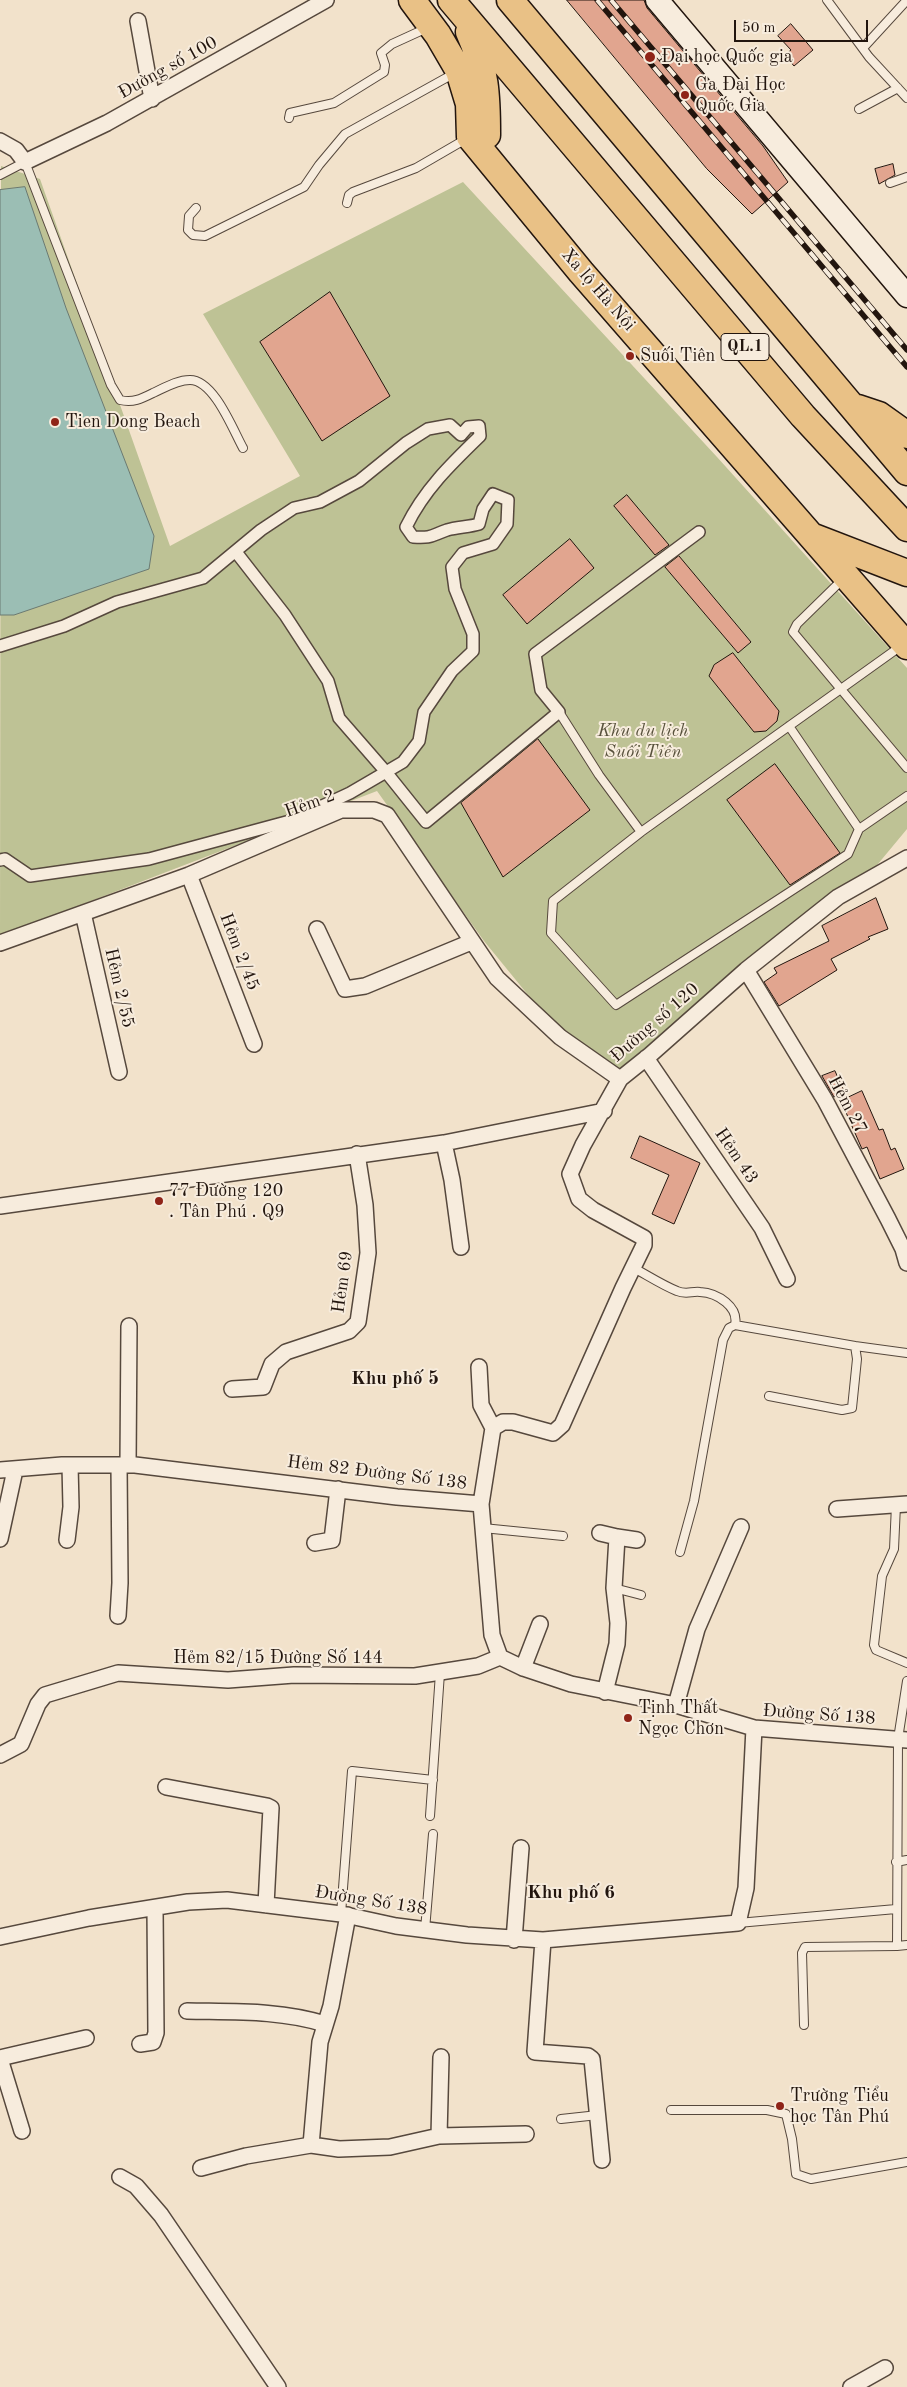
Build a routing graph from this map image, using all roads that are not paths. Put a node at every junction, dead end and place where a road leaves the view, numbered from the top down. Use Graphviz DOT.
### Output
graph roads {
  1 [pos="326,0"];
  2 [pos="412,0"];
  3 [pos="510,0"];
  4 [pos="658,0"];
  5 [pos="827,0"];
  6 [pos="907,0"];
  7 [pos="454,4"];
  8 [pos="138,21"];
  9 [pos="431,26"];
  10 [pos="862,48"];
  11 [pos="459,71"];
  12 [pos="898,88"];
  13 [pos="907,98"];
  14 [pos="152,99"];
  15 [pos="859,108"];
  16 [pos="289,118"];
  17 [pos="470,137"];
  18 [pos="0,141"];
  19 [pos="487,157"];
  20 [pos="25,162"];
  21 [pos="0,175"];
  22 [pos="907,177"];
  23 [pos="890,183"];
  24 [pos="346,203"];
  25 [pos="196,208"];
  26 [pos="907,296"];
  27 [pos="852,406"];
  28 [pos="907,436"];
  29 [pos="242,448"];
  30 [pos="907,472"];
  31 [pos="907,528"];
  32 [pos="699,532"];
  33 [pos="812,535"];
  34 [pos="236,552"];
  35 [pos="907,573"];
  36 [pos="846,576"];
  37 [pos="906,645"];
  38 [pos="0,646"];
  39 [pos="841,689"];
  40 [pos="559,712"];
  41 [pos="789,726"];
  42 [pos="907,768"];
  43 [pos="386,772"];
  44 [pos="907,796"];
  45 [pos="860,829"];
  46 [pos="641,832"];
  47 [pos="907,858"];
  48 [pos="0,860"];
  49 [pos="189,875"];
  50 [pos="83,913"];
  51 [pos="318,929"];
  52 [pos="471,942"];
  53 [pos="0,943"];
  54 [pos="746,970"];
  55 [pos="254,1044"];
  56 [pos="646,1058"];
  57 [pos="119,1072"];
  58 [pos="620,1078"];
  59 [pos="604,1111"];
  60 [pos="444,1143"];
  61 [pos="357,1154"];
  62 [pos="0,1206"];
  63 [pos="461,1247"];
  64 [pos="907,1263"];
  65 [pos="632,1267"];
  66 [pos="787,1279"];
  67 [pos="129,1326"];
  68 [pos="735,1326"];
  69 [pos="855,1346"];
  70 [pos="907,1353"];
  71 [pos="479,1367"];
  72 [pos="232,1389"];
  73 [pos="769,1396"];
  74 [pos="493,1428"];
  75 [pos="70,1465"];
  76 [pos="124,1465"];
  77 [pos="7,1470"];
  78 [pos="338,1489"];
  79 [pos="481,1504"];
  80 [pos="901,1504"];
  81 [pos="838,1509"];
  82 [pos="741,1527"];
  83 [pos="483,1528"];
  84 [pos="600,1533"];
  85 [pos="563,1536"];
  86 [pos="617,1537"];
  87 [pos="0,1539"];
  88 [pos="67,1540"];
  89 [pos="638,1540"];
  90 [pos="315,1543"];
  91 [pos="680,1552"];
  92 [pos="614,1588"];
  93 [pos="641,1595"];
  94 [pos="118,1616"];
  95 [pos="540,1624"];
  96 [pos="500,1657"];
  97 [pos="907,1663"];
  98 [pos="523,1668"];
  99 [pos="440,1673"];
  100 [pos="907,1681"];
  101 [pos="605,1692"];
  102 [pos="676,1705"];
  103 [pos="754,1728"];
  104 [pos="902,1740"];
  105 [pos="0,1755"];
  106 [pos="433,1780"];
  107 [pos="166,1788"];
  108 [pos="430,1816"];
  109 [pos="433,1834"];
  110 [pos="521,1848"];
  111 [pos="907,1860"];
  112 [pos="896,1862"];
  113 [pos="266,1905"];
  114 [pos="155,1908"];
  115 [pos="896,1909"];
  116 [pos="344,1915"];
  117 [pos="738,1924"];
  118 [pos="425,1930"];
  119 [pos="0,1938"];
  120 [pos="514,1940"];
  121 [pos="544,1940"];
  122 [pos="907,1945"];
  123 [pos="897,1946"];
  124 [pos="187,2011"];
  125 [pos="325,2024"];
  126 [pos="804,2025"];
  127 [pos="86,2038"];
  128 [pos="140,2044"];
  129 [pos="441,2057"];
  130 [pos="0,2058"];
  131 [pos="672,2110"];
  132 [pos="598,2115"];
  133 [pos="561,2119"];
  134 [pos="22,2131"];
  135 [pos="526,2134"];
  136 [pos="438,2136"];
  137 [pos="311,2145"];
  138 [pos="602,2160"];
  139 [pos="907,2162"];
  140 [pos="201,2168"];
  141 [pos="120,2177"];
  142 [pos="885,2368"];
  143 [pos="278,2387"];
  144 [pos="851,2387"];
  1 -- 14 [label="street, Đường số 100"];
  2 -- 9 [label="highway"];
  3 -- 27 [label="highway, QL.1"];
  4 -- 26 [label="main road"];
  5 -- 10 [label="lane"];
  6 -- 10 [label="lane"];
  7 -- 19 [label="highway"];
  7 -- 31 [label="highway, QL.1"];
  8 -- 14 [label="street"];
  9 -- 11 [label="highway"];
  9 -- 16 [label="lane"];
  10 -- 12 [label="lane"];
  11 -- 17 [label="highway"];
  11 -- 25 [label="lane"];
  12 -- 13 [label="lane"];
  12 -- 15 [label="lane"];
  14 -- 20 [label="street, Đường số 100"];
  17 -- 19 [label="highway, Xa lộ Hà Nội"];
  17 -- 24 [label="lane"];
  18 -- 20 [label="street"];
  19 -- 33 [label="highway, Xa lộ Hà Nội"];
  20 -- 21 [label="lane"];
  20 -- 29 [label="lane"];
  22 -- 23 [label="lane"];
  27 -- 28 [label="highway"];
  27 -- 30 [label="highway, QL.1"];
  32 -- 40 [label="street"];
  33 -- 35 [label="highway"];
  33 -- 36 [label="highway, Xa lộ Hà Nội"];
  34 -- 38 [label="street"];
  34 -- 43 [label="street"];
  34 -- 43 [label="street"];
  36 -- 37 [label="highway, Xa lộ Hà Nội"];
  36 -- 39 [label="lane"];
  37 -- 39 [label="lane"];
  39 -- 41 [label="lane"];
  39 -- 42 [label="lane"];
  40 -- 43 [label="street"];
  40 -- 46 [label="lane"];
  41 -- 45 [label="lane"];
  41 -- 46 [label="lane"];
  43 -- 48 [label="street"];
  44 -- 45 [label="lane"];
  45 -- 46 [label="lane"];
  47 -- 54 [label="street, Đường số 120"];
  49 -- 50 [label="street, Hẻm 2"];
  49 -- 52 [label="street, Hẻm 2"];
  49 -- 55 [label="street, Hẻm 2/45"];
  50 -- 53 [label="street, Hẻm 2"];
  50 -- 57 [label="street, Hẻm 2/55"];
  51 -- 52 [label="street"];
  52 -- 58 [label="street, Hẻm 2"];
  54 -- 56 [label="street, Đường số 120"];
  54 -- 64 [label="street, Hẻm 27"];
  56 -- 58 [label="street, Đường số 120"];
  56 -- 66 [label="street, Hẻm 43"];
  58 -- 59 [label="street, Đường số 120"];
  59 -- 60 [label="street"];
  59 -- 65 [label="street, Đường số 120"];
  60 -- 61 [label="street"];
  60 -- 63 [label="street"];
  61 -- 62 [label="street"];
  61 -- 72 [label="street, Hẻm 69"];
  65 -- 68 [label="lane"];
  65 -- 74 [label="street, Đường số 120"];
  67 -- 76 [label="street"];
  68 -- 69 [label="lane"];
  68 -- 91 [label="lane"];
  69 -- 70 [label="lane"];
  69 -- 73 [label="lane"];
  71 -- 74 [label="street"];
  74 -- 79 [label="street"];
  75 -- 76 [label="street, Hẻm 82 Đường Số 138"];
  75 -- 77 [label="street, Hẻm 82 Đường Số 138"];
  75 -- 88 [label="street"];
  76 -- 78 [label="street, Hẻm 82 Đường Số 138"];
  76 -- 94 [label="street"];
  77 -- 87 [label="street"];
  78 -- 79 [label="street, Hẻm 82 Đường Số 138"];
  78 -- 90 [label="street"];
  79 -- 83 [label="street, Hẻm 82 Đường Số 138"];
  80 -- 81 [label="street"];
  80 -- 97 [label="lane"];
  82 -- 102 [label="street"];
  83 -- 85 [label="lane"];
  83 -- 96 [label="street, Hẻm 82 Đường Số 138"];
  84 -- 86 [label="street"];
  86 -- 89 [label="street"];
  86 -- 92 [label="street"];
  92 -- 93 [label="lane"];
  92 -- 101 [label="street"];
  95 -- 98 [label="street"];
  96 -- 98 [label="street"];
  96 -- 99 [label="street, Hẻm 82/15 Đường Số 144"];
  98 -- 101 [label="street"];
  99 -- 105 [label="street, Hẻm 82/15 Đường Số 144"];
  99 -- 106 [label="lane"];
  100 -- 104 [label="lane"];
  101 -- 102 [label="street"];
  102 -- 103 [label="street"];
  103 -- 104 [label="street, Đường Số 138"];
  103 -- 117 [label="street, Đường Số 138"];
  104 -- 112 [label="lane, Đường Số 138"];
  106 -- 108 [label="lane"];
  106 -- 116 [label="lane"];
  107 -- 113 [label="street"];
  109 -- 118 [label="lane"];
  110 -- 120 [label="street"];
  111 -- 112 [label="lane"];
  112 -- 115 [label="lane, Đường Số 138"];
  113 -- 114 [label="street, Đường Số 138"];
  113 -- 116 [label="street, Đường Số 138"];
  114 -- 119 [label="street, Đường Số 138"];
  114 -- 128 [label="street"];
  115 -- 117 [label="lane, Đường Số 138"];
  115 -- 123 [label="lane"];
  116 -- 118 [label="street, Đường Số 138"];
  116 -- 125 [label="street"];
  117 -- 121 [label="street, Đường Số 138"];
  118 -- 120 [label="street, Đường Số 138"];
  120 -- 121 [label="street, Đường Số 138"];
  121 -- 132 [label="street"];
  122 -- 123 [label="lane"];
  123 -- 126 [label="lane"];
  124 -- 125 [label="street"];
  125 -- 137 [label="street"];
  127 -- 130 [label="street"];
  129 -- 136 [label="street"];
  130 -- 134 [label="street"];
  131 -- 139 [label="lane"];
  132 -- 133 [label="lane"];
  132 -- 138 [label="street"];
  135 -- 136 [label="street"];
  136 -- 137 [label="street"];
  137 -- 140 [label="street"];
  141 -- 143 [label="street"];
  142 -- 144 [label="street"];
}
